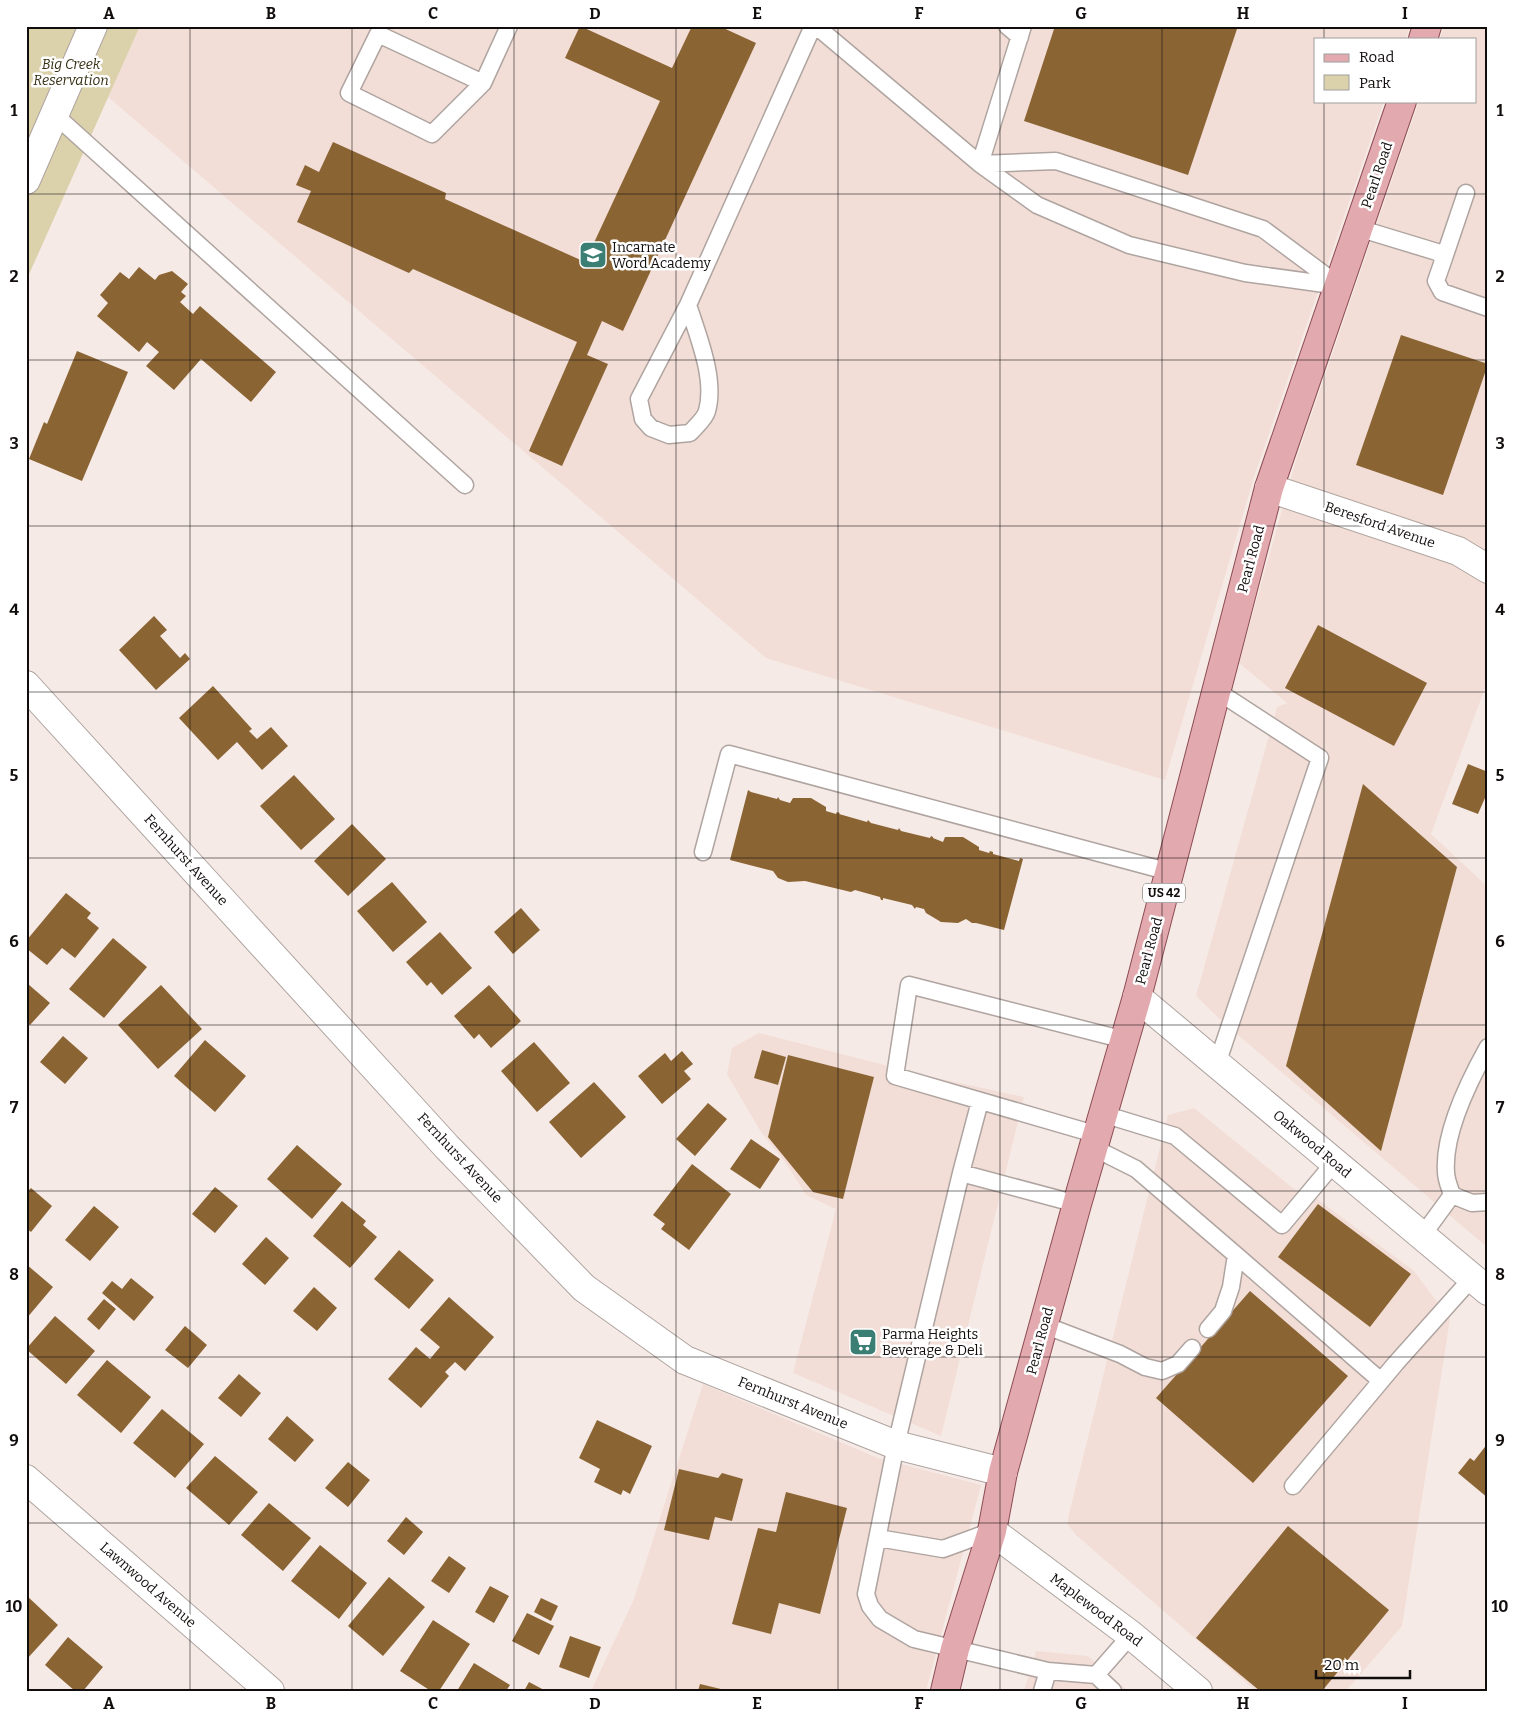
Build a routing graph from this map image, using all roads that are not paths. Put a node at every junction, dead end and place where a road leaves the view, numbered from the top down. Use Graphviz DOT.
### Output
graph roads {
  1 [pos="93,26"];
  2 [pos="509,26"];
  3 [pos="814,26"];
  4 [pos="1427,26"];
  5 [pos="1017,30"];
  6 [pos="1423,38"];
  7 [pos="483,83"];
  8 [pos="1402,102"];
  9 [pos="54,114"];
  10 [pos="980,164"];
  11 [pos="26,180"];
  12 [pos="1466,193"];
  13 [pos="1358,228"];
  14 [pos="1444,258"];
  15 [pos="1339,286"];
  16 [pos="688,304"];
  17 [pos="1488,308"];
  18 [pos="465,485"];
  19 [pos="1269,488"];
  20 [pos="1488,569"];
  21 [pos="26,685"];
  22 [pos="1217,691"];
  23 [pos="703,852"];
  24 [pos="1170,872"];
  25 [pos="1137,997"];
  26 [pos="1125,1040"];
  27 [pos="1488,1047"];
  28 [pos="1217,1064"];
  29 [pos="980,1101"];
  30 [pos="1098,1132"];
  31 [pos="1334,1162"];
  32 [pos="961,1173"];
  33 [pos="1452,1195"];
  34 [pos="1488,1202"];
  35 [pos="1077,1204"];
  36 [pos="1422,1236"];
  37 [pos="1236,1255"];
  38 [pos="1480,1285"];
  39 [pos="1044,1325"];
  40 [pos="1208,1329"];
  41 [pos="1192,1348"];
  42 [pos="1381,1381"];
  43 [pos="896,1446"];
  44 [pos="1004,1472"];
  45 [pos="26,1479"];
  46 [pos="1293,1486"];
  47 [pos="992,1531"];
  48 [pos="878,1538"];
  49 [pos="1131,1635"];
  50 [pos="955,1649"];
  51 [pos="1048,1671"];
  52 [pos="1096,1675"];
  53 [pos="270,1691"];
  54 [pos="945,1691"];
  55 [pos="1042,1691"];
  56 [pos="1113,1691"];
  57 [pos="1198,1691"];
  1 -- 9 [label="street"];
  2 -- 7 [label="lane"];
  3 -- 10 [label="lane"];
  3 -- 16 [label="lane"];
  4 -- 6 [label="main road"];
  5 -- 10 [label="lane"];
  7 -- 7 [label="lane"];
  8 -- 13 [label="main road, Pearl Road / US 42"];
  9 -- 11 [label="street"];
  9 -- 18 [label="lane"];
  10 -- 15 [label="lane"];
  10 -- 15 [label="lane"];
  12 -- 14 [label="lane"];
  13 -- 14 [label="lane"];
  13 -- 15 [label="main road, Pearl Road / US 42"];
  14 -- 17 [label="lane"];
  15 -- 19 [label="main road, Pearl Road / US 42"];
  16 -- 16 [label="lane"];
  19 -- 20 [label="street, Beresford Avenue"];
  19 -- 22 [label="main road, Pearl Road / US 42"];
  21 -- 43 [label="street, Fernhurst Avenue"];
  22 -- 24 [label="main road, Pearl Road / US 42"];
  22 -- 28 [label="lane"];
  23 -- 24 [label="lane"];
  24 -- 25 [label="main road, Pearl Road / US 42"];
  25 -- 26 [label="main road, Pearl Road / US 42"];
  25 -- 28 [label="street, Oakwood Road"];
  26 -- 29 [label="lane"];
  26 -- 30 [label="main road, Pearl Road / US 42"];
  27 -- 33 [label="lane"];
  28 -- 31 [label="street, Oakwood Road"];
  29 -- 30 [label="lane"];
  29 -- 32 [label="lane"];
  30 -- 31 [label="lane"];
  30 -- 35 [label="main road, Pearl Road / US 42"];
  30 -- 37 [label="lane"];
  31 -- 36 [label="street, Oakwood Road"];
  32 -- 35 [label="lane"];
  32 -- 43 [label="lane"];
  33 -- 34 [label="lane"];
  33 -- 36 [label="lane"];
  35 -- 39 [label="main road, Pearl Road / US 42"];
  36 -- 38 [label="street, Oakwood Road"];
  37 -- 40 [label="lane"];
  37 -- 42 [label="lane"];
  38 -- 42 [label="lane"];
  39 -- 41 [label="lane"];
  39 -- 44 [label="main road, Pearl Road / US 42"];
  42 -- 46 [label="lane"];
  43 -- 44 [label="street, Fernhurst Avenue"];
  43 -- 48 [label="lane"];
  44 -- 47 [label="main road, Pearl Road / US 42"];
  45 -- 53 [label="street, Lawnwood Avenue"];
  47 -- 48 [label="lane"];
  47 -- 49 [label="street, Maplewood Road"];
  47 -- 50 [label="main road, Pearl Road / US 42"];
  48 -- 50 [label="lane"];
  49 -- 52 [label="lane"];
  49 -- 57 [label="street, Maplewood Road"];
  50 -- 51 [label="lane"];
  50 -- 54 [label="main road, Pearl Road / US 42"];
  51 -- 52 [label="lane"];
  51 -- 55 [label="lane"];
  52 -- 56 [label="lane"];
}
